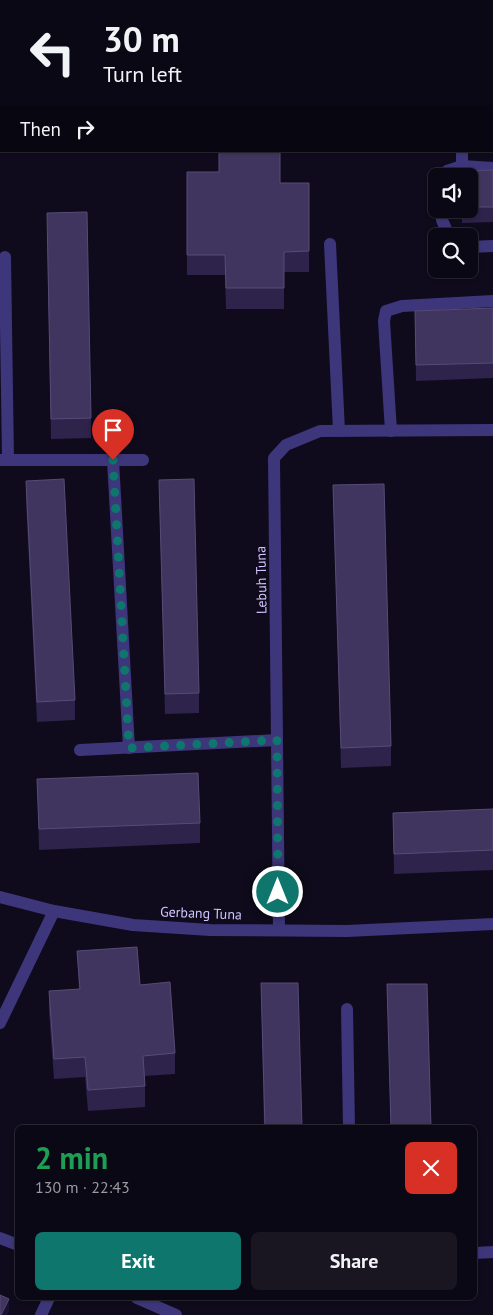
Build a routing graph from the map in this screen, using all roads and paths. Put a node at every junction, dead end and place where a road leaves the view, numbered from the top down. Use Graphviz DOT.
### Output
graph roads {
  1 [pos="462,152"];
  2 [pos="462,166"];
  3 [pos="456,168"];
  4 [pos="493,168"];
  5 [pos="330,244"];
  6 [pos="493,246"];
  7 [pos="478,247"];
  8 [pos="5,257"];
  9 [pos="493,301"];
  10 [pos="493,430"];
  11 [pos="339,431"];
  12 [pos="391,431"];
  13 [pos="4,460"];
  14 [pos="113,460"];
  15 [pos="143,460"];
  16 [pos="277,740"];
  17 [pos="129,748"];
  18 [pos="80,750"];
  19 [pos="0,897"];
  20 [pos="54,911"];
  21 [pos="493,924"];
  22 [pos="279,930"];
  23 [pos="347,1009"];
  24 [pos="0,1023"];
  25 [pos="349,1125"];
  26 [pos="0,1238"];
  27 [pos="15,1244"];
  28 [pos="493,1252"];
  29 [pos="477,1253"];
  30 [pos="48,1300"];
  31 [pos="141,1300"];
  32 [pos="41,1315"];
  33 [pos="176,1315"];
  1 -- 2 [label="street"];
  2 -- 3 [label="street"];
  2 -- 4 [label="street"];
  5 -- 11 [label="street"];
  6 -- 7 [label="street"];
  8 -- 13 [label="street"];
  9 -- 12 [label="street"];
  10 -- 12 [label="street, Lebuh Tuna"];
  11 -- 12 [label="street, Lebuh Tuna"];
  11 -- 16 [label="street, Lebuh Tuna"];
  13 -- 14 [label="street"];
  14 -- 15 [label="street"];
  14 -- 17 [label="street"];
  16 -- 17 [label="street"];
  16 -- 22 [label="street, Lebuh Tuna"];
  17 -- 18 [label="street"];
  19 -- 20 [label="street, Gerbang Tuna"];
  20 -- 22 [label="street, Gerbang Tuna"];
  20 -- 24 [label="street"];
  21 -- 22 [label="street, Gerbang Tuna"];
  23 -- 25 [label="street"];
  26 -- 27 [label="street"];
  28 -- 29 [label="street"];
  30 -- 32 [label="street"];
  31 -- 33 [label="street"];
}
